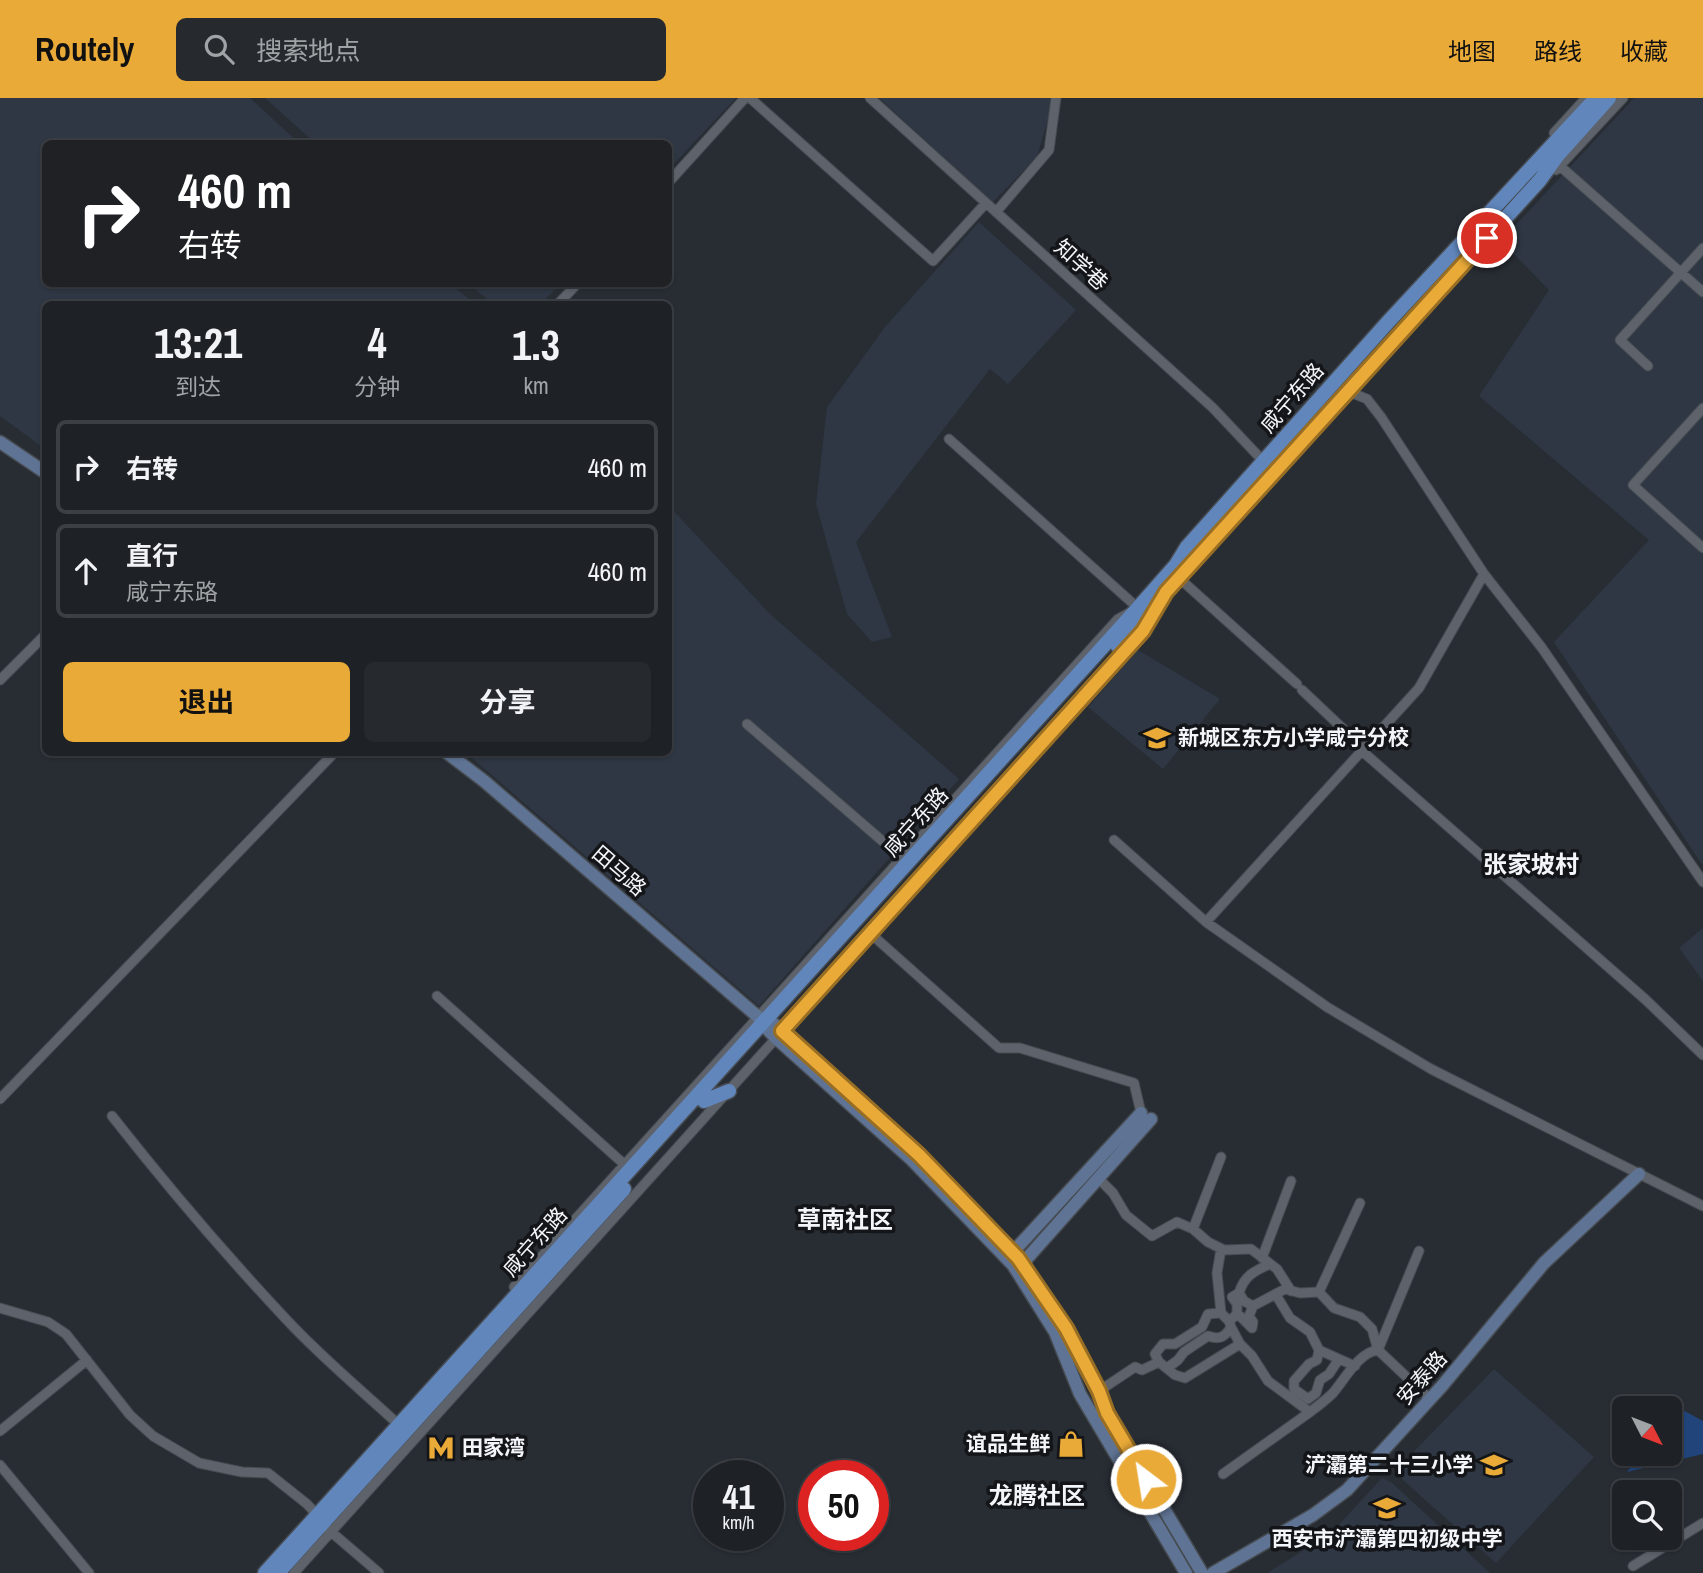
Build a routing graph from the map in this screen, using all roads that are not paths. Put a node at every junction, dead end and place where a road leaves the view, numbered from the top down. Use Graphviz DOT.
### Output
graph roads {
  1 [pos="748,98"];
  2 [pos="870,98"];
  3 [pos="1056,98"];
  4 [pos="1586,98"];
  5 [pos="1596,98"];
  6 [pos="1609,98"];
  7 [pos="1623,98"];
  8 [pos="1560,167"];
  9 [pos="1529,170"];
  10 [pos="672,179"];
  11 [pos="1540,180"];
  12 [pos="985,203"];
  13 [pos="996,212"];
  14 [pos="1703,248"];
  15 [pos="1681,273"];
  16 [pos="574,287"];
  17 [pos="1703,292"];
  18 [pos="561,301"];
  19 [pos="1648,366"];
  20 [pos="1347,391"];
  21 [pos="1703,408"];
  22 [pos="949,439"];
  23 [pos="0,442"];
  24 [pos="1264,462"];
  25 [pos="42,470"];
  26 [pos="1703,548"];
  27 [pos="1484,574"];
  28 [pos="1178,578"];
  29 [pos="1166,592"];
  30 [pos="1138,608"];
  31 [pos="42,638"];
  32 [pos="0,680"];
  33 [pos="747,724"];
  34 [pos="1362,751"];
  35 [pos="331,756"];
  36 [pos="451,756"];
  37 [pos="1114,840"];
  38 [pos="902,858"];
  39 [pos="1703,881"];
  40 [pos="1206,922"];
  41 [pos="870,933"];
  42 [pos="438,996"];
  43 [pos="770,1027"];
  44 [pos="1703,1055"];
  45 [pos="729,1091"];
  46 [pos="0,1099"];
  47 [pos="704,1101"];
  48 [pos="112,1116"];
  49 [pos="1146,1116"];
  50 [pos="1221,1157"];
  51 [pos="625,1165"];
  52 [pos="1094,1174"];
  53 [pos="1637,1176"];
  54 [pos="1291,1181"];
  55 [pos="1360,1203"];
  56 [pos="1703,1206"];
  57 [pos="1193,1229"];
  58 [pos="1221,1249"];
  59 [pos="1419,1251"];
  60 [pos="1013,1252"];
  61 [pos="1266,1261"];
  62 [pos="1022,1264"];
  63 [pos="1291,1291"];
  64 [pos="1319,1292"];
  65 [pos="1239,1293"];
  66 [pos="1276,1295"];
  67 [pos="1253,1306"];
  68 [pos="0,1308"];
  69 [pos="1221,1313"];
  70 [pos="1233,1321"];
  71 [pos="1205,1332"];
  72 [pos="1240,1344"];
  73 [pos="1319,1350"];
  74 [pos="1378,1350"];
  75 [pos="1339,1359"];
  76 [pos="88,1360"];
  77 [pos="1159,1362"];
  78 [pos="1355,1366"];
  79 [pos="1167,1368"];
  80 [pos="1099,1391"];
  81 [pos="1430,1399"];
  82 [pos="1310,1412"];
  83 [pos="396,1422"];
  84 [pos="0,1432"];
  85 [pos="0,1465"];
  86 [pos="1223,1474"];
  87 [pos="321,1520"];
  88 [pos="1703,1523"];
  89 [pos="1633,1566"];
  90 [pos="89,1573"];
  91 [pos="256,1573"];
  92 [pos="265,1573"];
  93 [pos="278,1573"];
  94 [pos="294,1573"];
  95 [pos="379,1573"];
  96 [pos="1186,1573"];
  97 [pos="1202,1573"];
  98 [pos="1213,1573"];
  1 -- 10 [label="street"];
  1 -- 12 [label="street"];
  2 -- 12 [label="street, 知学巷"];
  3 -- 13 [label="street"];
  4 -- 9 [label="street"];
  5 -- 9 [label="main road, 咸宁东路"];
  6 -- 11 [label="main road, 咸宁东路"];
  7 -- 8 [label="street"];
  8 -- 11 [label="street"];
  8 -- 15 [label="street"];
  9 -- 24 [label="main road, 咸宁东路"];
  11 -- 20 [label="main road, 咸宁东路"];
  12 -- 13 [label="street, 知学巷"];
  13 -- 24 [label="street, 知学巷"];
  14 -- 15 [label="street"];
  15 -- 17 [label="street"];
  15 -- 19 [label="street"];
  16 -- 18 [label="street"];
  20 -- 27 [label="street"];
  20 -- 28 [label="main road, 咸宁东路"];
  21 -- 26 [label="street"];
  22 -- 30 [label="street"];
  23 -- 25 [label="main road"];
  24 -- 30 [label="main road, 咸宁东路"];
  27 -- 34 [label="street"];
  27 -- 39 [label="street"];
  28 -- 29 [label="main road, 咸宁东路"];
  28 -- 34 [label="street"];
  29 -- 41 [label="street"];
  29 -- 43 [label="main road, 咸宁东路"];
  30 -- 38 [label="street"];
  30 -- 43 [label="main road, 咸宁东路"];
  31 -- 32 [label="street"];
  33 -- 38 [label="street"];
  34 -- 40 [label="street"];
  34 -- 44 [label="street"];
  35 -- 46 [label="street"];
  36 -- 43 [label="main road, 田马路"];
  37 -- 40 [label="street"];
  38 -- 43 [label="street"];
  40 -- 53 [label="street"];
  41 -- 43 [label="street"];
  41 -- 49 [label="street"];
  42 -- 51 [label="street"];
  43 -- 45 [label="street"];
  43 -- 47 [label="main road, 咸宁东路"];
  43 -- 51 [label="street"];
  43 -- 60 [label="main road"];
  43 -- 83 [label="main road, 咸宁东路"];
  43 -- 96 [label="main road"];
  45 -- 47 [label="main road"];
  45 -- 87 [label="street"];
  47 -- 87 [label="main road, 咸宁东路"];
  48 -- 83 [label="street"];
  49 -- 52 [label="main road"];
  50 -- 57 [label="street"];
  51 -- 83 [label="street"];
  52 -- 57 [label="street"];
  52 -- 60 [label="main road"];
  52 -- 62 [label="main road"];
  53 -- 56 [label="street"];
  53 -- 81 [label="main road, 安泰路"];
  54 -- 61 [label="street"];
  55 -- 64 [label="street"];
  57 -- 58 [label="street"];
  58 -- 61 [label="street"];
  58 -- 69 [label="street"];
  59 -- 74 [label="street"];
  60 -- 62 [label="main road"];
  61 -- 63 [label="street"];
  61 -- 65 [label="street"];
  62 -- 80 [label="main road"];
  63 -- 64 [label="street"];
  63 -- 66 [label="street"];
  64 -- 74 [label="street"];
  65 -- 67 [label="street"];
  65 -- 70 [label="street"];
  66 -- 67 [label="street"];
  66 -- 73 [label="street"];
  67 -- 70 [label="street"];
  68 -- 76 [label="street"];
  69 -- 70 [label="street"];
  69 -- 71 [label="street"];
  70 -- 71 [label="street"];
  70 -- 72 [label="street"];
  71 -- 77 [label="street"];
  71 -- 79 [label="street"];
  72 -- 79 [label="street"];
  72 -- 82 [label="street"];
  73 -- 75 [label="street"];
  73 -- 75 [label="street"];
  74 -- 78 [label="street"];
  74 -- 81 [label="street"];
  75 -- 78 [label="street"];
  76 -- 84 [label="street"];
  76 -- 87 [label="street"];
  77 -- 79 [label="street"];
  77 -- 80 [label="street"];
  78 -- 82 [label="street"];
  80 -- 97 [label="main road"];
  81 -- 98 [label="main road, 安泰路"];
  82 -- 86 [label="street"];
  83 -- 87 [label="main road, 咸宁东路"];
  85 -- 90 [label="street"];
  87 -- 91 [label="street"];
  87 -- 92 [label="main road, 咸宁东路"];
  87 -- 93 [label="main road, 咸宁东路"];
  87 -- 94 [label="street"];
  87 -- 95 [label="street"];
  88 -- 89 [label="street"];
}
